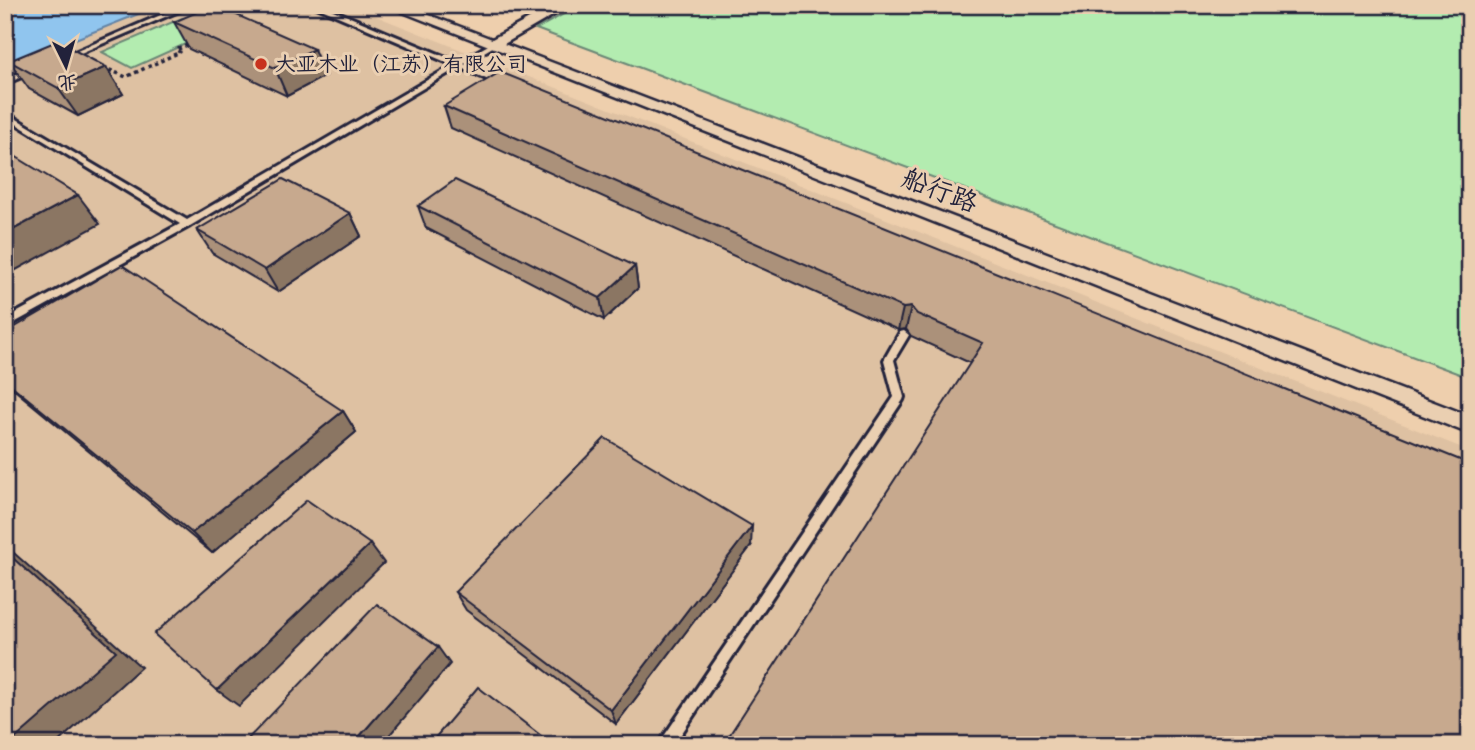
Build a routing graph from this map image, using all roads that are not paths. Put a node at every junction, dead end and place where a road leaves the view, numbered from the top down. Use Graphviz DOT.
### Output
graph roads {
  1 [pos="190,5"];
  2 [pos="315,5"];
  3 [pos="391,5"];
  4 [pos="565,5"];
  5 [pos="494,44"];
  6 [pos="62,59"];
  7 [pos="458,65"];
  8 [pos="39,68"];
  9 [pos="5,82"];
  10 [pos="509,86"];
  11 [pos="5,114"];
  12 [pos="187,224"];
  13 [pos="5,324"];
  14 [pos="904,335"];
  15 [pos="1470,425"];
  16 [pos="664,745"];
  1 -- 6 [label="lane"];
  2 -- 7 [label="lane"];
  3 -- 5 [label="street, 船行路"];
  4 -- 5 [label="street"];
  5 -- 7 [label="lane"];
  5 -- 15 [label="street, 船行路"];
  7 -- 10 [label="lane"];
  7 -- 12 [label="lane"];
  8 -- 9 [label="lane"];
  11 -- 12 [label="lane"];
  12 -- 13 [label="lane"];
  14 -- 16 [label="lane"];
}
